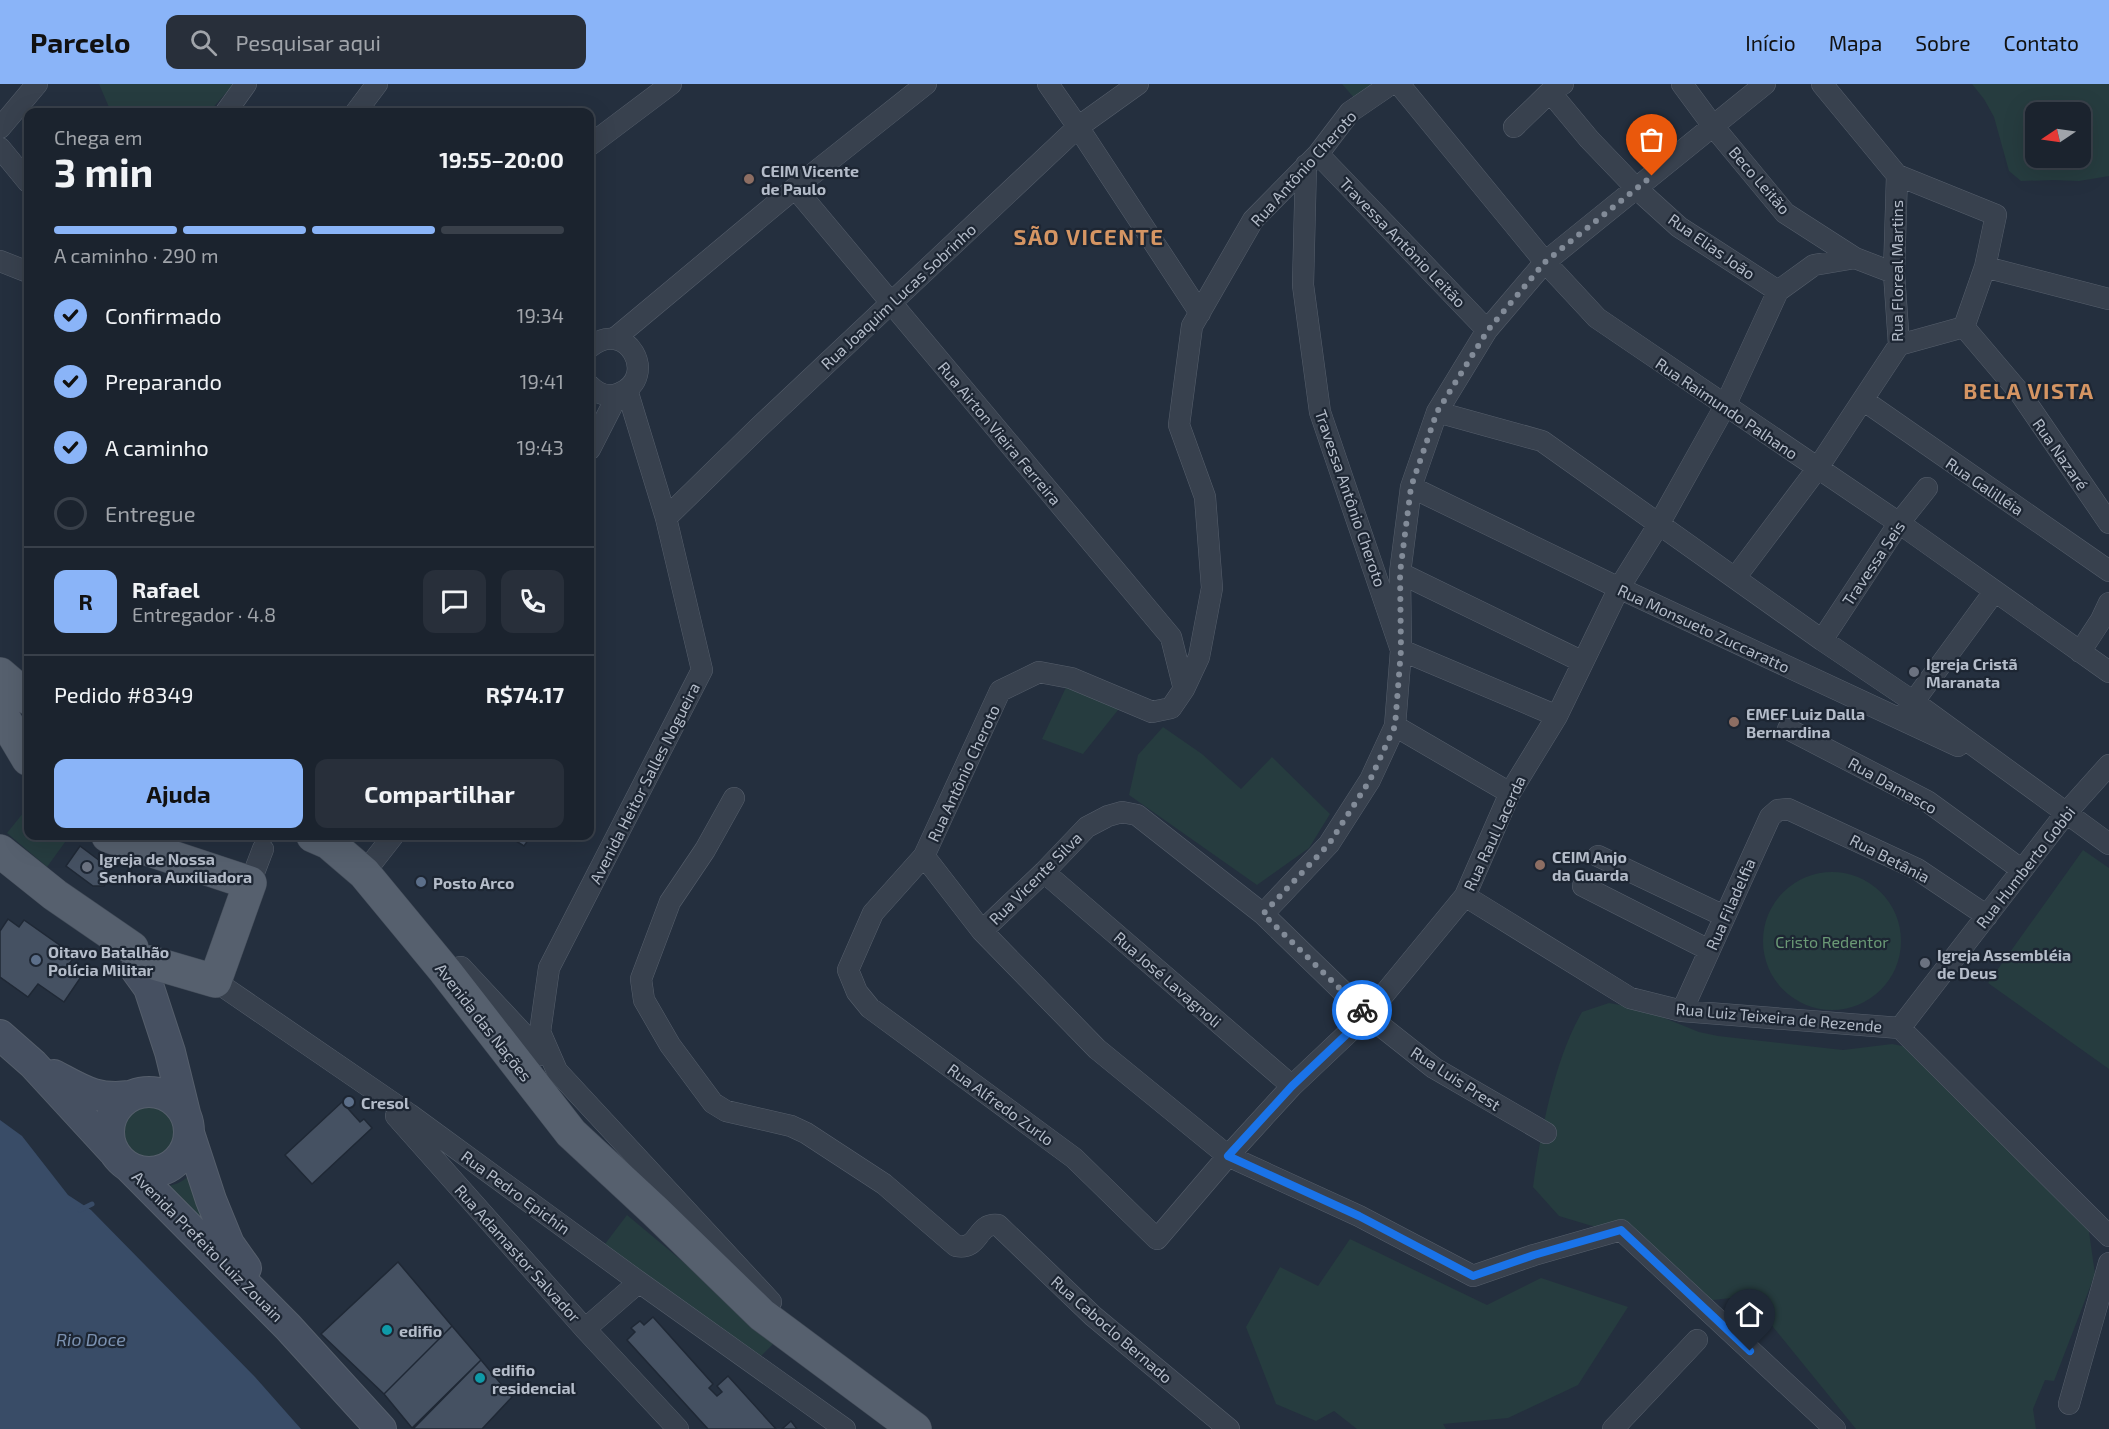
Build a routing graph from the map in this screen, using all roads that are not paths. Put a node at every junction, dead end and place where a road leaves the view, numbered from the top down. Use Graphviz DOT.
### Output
graph roads {
  1 [pos="37,84"];
  2 [pos="246,84"];
  3 [pos="378,84"];
  4 [pos="671,84"];
  5 [pos="926,84"];
  6 [pos="1048,84"];
  7 [pos="1138,84"];
  8 [pos="1391,84"];
  9 [pos="1400,84"];
  10 [pos="1682,84"];
  11 [pos="1765,84"];
  12 [pos="1822,84"];
  13 [pos="1557,88"];
  14 [pos="229,108"];
  15 [pos="359,108"];
  16 [pos="1713,126"];
  17 [pos="1078,127"];
  18 [pos="1514,127"];
  19 [pos="0,128"];
  20 [pos="594,142"];
  21 [pos="0,148"];
  22 [pos="1312,159"];
  23 [pos="1897,175"];
  24 [pos="24,177"];
  25 [pos="795,188"];
  26 [pos="1636,188"];
  27 [pos="1855,258"];
  28 [pos="0,261"];
  29 [pos="1545,262"];
  30 [pos="1984,267"];
  31 [pos="24,270"];
  32 [pos="1894,273"];
  33 [pos="1778,291"];
  34 [pos="2109,299"];
  35 [pos="891,303"];
  36 [pos="1200,313"];
  37 [pos="1964,327"];
  38 [pos="1488,330"];
  39 [pos="614,339"];
  40 [pos="594,344"];
  41 [pos="1899,345"];
  42 [pos="594,389"];
  43 [pos="623,392"];
  44 [pos="1863,400"];
  45 [pos="1725,406"];
  46 [pos="1437,412"];
  47 [pos="594,441"];
  48 [pos="1816,468"];
  49 [pos="1411,487"];
  50 [pos="1927,488"];
  51 [pos="666,518"];
  52 [pos="1899,523"];
  53 [pos="2109,523"];
  54 [pos="1659,524"];
  55 [pos="2109,571"];
  56 [pos="1400,573"];
  57 [pos="1735,578"];
  58 [pos="1619,588"];
  59 [pos="1994,592"];
  60 [pos="2109,603"];
  61 [pos="1822,640"];
  62 [pos="1401,650"];
  63 [pos="2080,652"];
  64 [pos="1582,662"];
  65 [pos="2109,672"];
  66 [pos="0,674"];
  67 [pos="1184,689"];
  68 [pos="24,695"];
  69 [pos="1914,702"];
  70 [pos="0,712"];
  71 [pos="1557,716"];
  72 [pos="1901,719"];
  73 [pos="1395,726"];
  74 [pos="1788,729"];
  75 [pos="24,752"];
  76 [pos="2109,765"];
  77 [pos="2000,766"];
  78 [pos="1510,793"];
  79 [pos="734,798"];
  80 [pos="1788,809"];
  81 [pos="1122,812"];
  82 [pos="2066,813"];
  83 [pos="120,840"];
  84 [pos="328,840"];
  85 [pos="390,840"];
  86 [pos="2109,844"];
  87 [pos="263,849"];
  88 [pos="0,851"];
  89 [pos="924,856"];
  90 [pos="1598,856"];
  91 [pos="2022,870"];
  92 [pos="1044,872"];
  93 [pos="364,873"];
  94 [pos="250,883"];
  95 [pos="1583,886"];
  96 [pos="1465,897"];
  97 [pos="1263,914"];
  98 [pos="1724,916"];
  99 [pos="1987,916"];
  100 [pos="982,931"];
  101 [pos="1709,950"];
  102 [pos="149,964"];
  103 [pos="848,970"];
  104 [pos="445,971"];
  105 [pos="215,981"];
  106 [pos="1682,1011"];
  107 [pos="1367,1015"];
  108 [pos="1900,1028"];
  109 [pos="533,1033"];
  110 [pos="0,1035"];
  111 [pos="170,1052"];
  112 [pos="33,1064"];
  113 [pos="1292,1086"];
  114 [pos="135,1094"];
  115 [pos="405,1118"];
  116 [pos="187,1123"];
  117 [pos="1546,1133"];
  118 [pos="1228,1156"];
  119 [pos="121,1159"];
  120 [pos="655,1211"];
  121 [pos="2109,1236"];
  122 [pos="1157,1239"];
  123 [pos="2109,1263"];
  124 [pos="639,1282"];
  125 [pos="771,1302"];
  126 [pos="288,1327"];
  127 [pos="585,1329"];
  128 [pos="1697,1340"];
  129 [pos="873,1400"];
  130 [pos="2069,1404"];
  131 [pos="381,1429"];
  132 [pos="678,1429"];
  133 [pos="845,1429"];
  134 [pos="915,1429"];
  135 [pos="1229,1429"];
  136 [pos="1613,1429"];
  137 [pos="1835,1429"];
  1 -- 19 [label="street"];
  2 -- 14 [label="street"];
  3 -- 15 [label="street"];
  4 -- 20 [label="street"];
  5 -- 25 [label="street"];
  6 -- 17 [label="street"];
  7 -- 17 [label="street, Rua Joaquim Lucas Sobrinho"];
  8 -- 22 [label="street, Rua Antônio Cheroto"];
  9 -- 29 [label="street, Rua Raimundo Palhano"];
  10 -- 16 [label="street, Beco Leitão"];
  11 -- 16 [label="street"];
  12 -- 23 [label="street, Rua Floreal Martins"];
  13 -- 18 [label="street"];
  13 -- 26 [label="street, Rua Elias João"];
  16 -- 26 [label="street"];
  16 -- 27 [label="street, Beco Leitão"];
  17 -- 35 [label="street, Rua Joaquim Lucas Sobrinho"];
  17 -- 36 [label="street"];
  21 -- 24 [label="street"];
  22 -- 36 [label="street, Rua Antônio Cheroto"];
  22 -- 38 [label="street, Travessa Antônio Leitão"];
  22 -- 62 [label="street, Travessa Antônio Cheroto"];
  23 -- 30 [label="street"];
  23 -- 32 [label="street, Rua Floreal Martins"];
  25 -- 35 [label="street, Rua Airton Vieira Ferreira"];
  25 -- 39 [label="street"];
  26 -- 29 [label="street"];
  26 -- 33 [label="street, Rua Elias João"];
  27 -- 32 [label="street, Beco Leitão"];
  27 -- 33 [label="street"];
  28 -- 31 [label="street"];
  29 -- 38 [label="street"];
  29 -- 45 [label="street, Rua Raimundo Palhano"];
  30 -- 34 [label="street"];
  30 -- 37 [label="street"];
  32 -- 41 [label="street, Rua Floreal Martins"];
  33 -- 45 [label="street, Rua Raul Lacerda"];
  35 -- 51 [label="street, Rua Joaquim Lucas Sobrinho"];
  35 -- 67 [label="street, Rua Airton Vieira Ferreira"];
  36 -- 67 [label="street, Rua Antônio Cheroto"];
  37 -- 41 [label="street"];
  37 -- 53 [label="street, Rua Nazaré"];
  38 -- 46 [label="street"];
  39 -- 40 [label="street"];
  39 -- 43 [label="street"];
  41 -- 44 [label="street, Rua Floreal Martins"];
  42 -- 43 [label="street"];
  43 -- 47 [label="street"];
  43 -- 51 [label="street, Avenida Heitor Salles Nogueira"];
  44 -- 48 [label="street, Rua Floreal Martins"];
  44 -- 55 [label="street, Rua Galilléia"];
  45 -- 48 [label="street, Rua Raimundo Palhano"];
  45 -- 54 [label="street, Rua Raul Lacerda"];
  46 -- 49 [label="street"];
  46 -- 54 [label="street, Rua Monsueto Zuccaratto"];
  48 -- 52 [label="street, Rua Raimundo Palhano"];
  48 -- 57 [label="street, Rua Floreal Martins"];
  49 -- 56 [label="street"];
  49 -- 58 [label="street, Rua Monsueto Zuccaratto"];
  50 -- 52 [label="street, Travessa Seis"];
  51 -- 109 [label="street, Avenida Heitor Salles Nogueira"];
  52 -- 59 [label="street, Rua Raimundo Palhano"];
  52 -- 61 [label="street, Travessa Seis"];
  54 -- 57 [label="street, Rua Monsueto Zuccaratto"];
  54 -- 58 [label="street, Rua Raul Lacerda"];
  56 -- 62 [label="street"];
  56 -- 64 [label="street"];
  57 -- 61 [label="street, Rua Monsueto Zuccaratto"];
  58 -- 64 [label="street, Rua Raul Lacerda"];
  58 -- 72 [label="street, Rua Monsueto Zuccaratto"];
  59 -- 63 [label="street, Rua Raimundo Palhano"];
  59 -- 69 [label="street"];
  60 -- 63 [label="street"];
  61 -- 69 [label="street, Rua Monsueto Zuccaratto"];
  62 -- 71 [label="street"];
  62 -- 73 [label="street"];
  63 -- 65 [label="street, Rua Raimundo Palhano"];
  64 -- 71 [label="street, Rua Raul Lacerda"];
  66 -- 68 [label="main road"];
  67 -- 89 [label="street, Rua Antônio Cheroto"];
  69 -- 72 [label="street"];
  69 -- 77 [label="street, Rua Monsueto Zuccaratto"];
  70 -- 75 [label="main road"];
  71 -- 78 [label="street, Rua Raul Lacerda"];
  72 -- 77 [label="street, Rua Monsueto Zuccaratto"];
  73 -- 78 [label="street"];
  73 -- 97 [label="street"];
  74 -- 91 [label="street, Rua Damasco"];
  76 -- 82 [label="street, Rua Humberto Gobbi"];
  77 -- 82 [label="street, Rua Monsueto Zuccaratto"];
  78 -- 96 [label="street, Rua Raul Lacerda"];
  79 -- 135 [label="street, Rua Caboclo Bernado"];
  80 -- 98 [label="street, Rua Filadelfia"];
  80 -- 99 [label="street, Rua Betânia"];
  81 -- 92 [label="street, Rua Vicente Silva"];
  81 -- 97 [label="street, Rua Luis Prest"];
  82 -- 86 [label="street, Rua Monsueto Zuccaratto"];
  82 -- 91 [label="street, Rua Humberto Gobbi"];
  83 -- 94 [label="main road"];
  84 -- 93 [label="main road, Avenida das Nações"];
  85 -- 93 [label="street"];
  87 -- 94 [label="street"];
  88 -- 102 [label="main road, Rua Pedro Epichin"];
  89 -- 100 [label="street"];
  89 -- 103 [label="street, Rua Antônio Cheroto"];
  90 -- 98 [label="street"];
  91 -- 99 [label="street, Rua Humberto Gobbi"];
  92 -- 100 [label="street, Rua Vicente Silva"];
  92 -- 113 [label="street, Rua José Lavagnoli"];
  93 -- 104 [label="main road, Avenida das Nações"];
  94 -- 105 [label="main road"];
  95 -- 101 [label="street"];
  96 -- 106 [label="street, Rua Luiz Teixeira de Rezende"];
  96 -- 107 [label="street, Rua Raul Lacerda"];
  97 -- 107 [label="street, Rua Luis Prest"];
  98 -- 101 [label="street, Rua Filadelfia"];
  99 -- 108 [label="street, Rua Humberto Gobbi"];
  100 -- 118 [label="street"];
  101 -- 106 [label="street, Rua Filadelfia"];
  102 -- 105 [label="main road, Rua Pedro Epichin"];
  102 -- 111 [label="street, Avenida Prefeito Luiz Zouain"];
  103 -- 122 [label="street, Rua Alfredo Zurlo"];
  104 -- 109 [label="street"];
  104 -- 120 [label="main road, Avenida das Nações"];
  105 -- 115 [label="street, Rua Pedro Epichin"];
  106 -- 108 [label="street, Rua Luiz Teixeira de Rezende"];
  107 -- 113 [label="street, Rua Raul Lacerda"];
  107 -- 117 [label="street, Rua Luis Prest"];
  108 -- 121 [label="street, Rua Luiz Teixeira de Rezende"];
  109 -- 125 [label="street"];
  110 -- 112 [label="street, Avenida Prefeito Luiz Zouain"];
  111 -- 114 [label="street"];
  111 -- 116 [label="street, Avenida Prefeito Luiz Zouain"];
  112 -- 114 [label="street, Avenida Prefeito Luiz Zouain"];
  112 -- 119 [label="street, Avenida Prefeito Luiz Zouain"];
  113 -- 118 [label="street, Rua Raul Lacerda"];
  114 -- 116 [label="street"];
  114 -- 119 [label="street"];
  115 -- 124 [label="street, Rua Pedro Epichin"];
  115 -- 127 [label="street, Rua Adamastor Salvador"];
  116 -- 119 [label="street"];
  116 -- 126 [label="street, Avenida Prefeito Luiz Zouain"];
  118 -- 122 [label="street, Rua Raul Lacerda"];
  118 -- 137 [label="street"];
  119 -- 126 [label="street, Avenida Prefeito Luiz Zouain"];
  120 -- 125 [label="main road, Avenida das Nações"];
  120 -- 129 [label="main road, Avenida das Nações"];
  123 -- 130 [label="street"];
  124 -- 127 [label="street"];
  124 -- 133 [label="street, Rua Pedro Epichin"];
  125 -- 129 [label="main road, Avenida das Nações"];
  126 -- 131 [label="street, Avenida Prefeito Luiz Zouain"];
  127 -- 132 [label="street, Rua Adamastor Salvador"];
  128 -- 136 [label="street"];
  129 -- 134 [label="main road, Avenida das Nações"];
}
